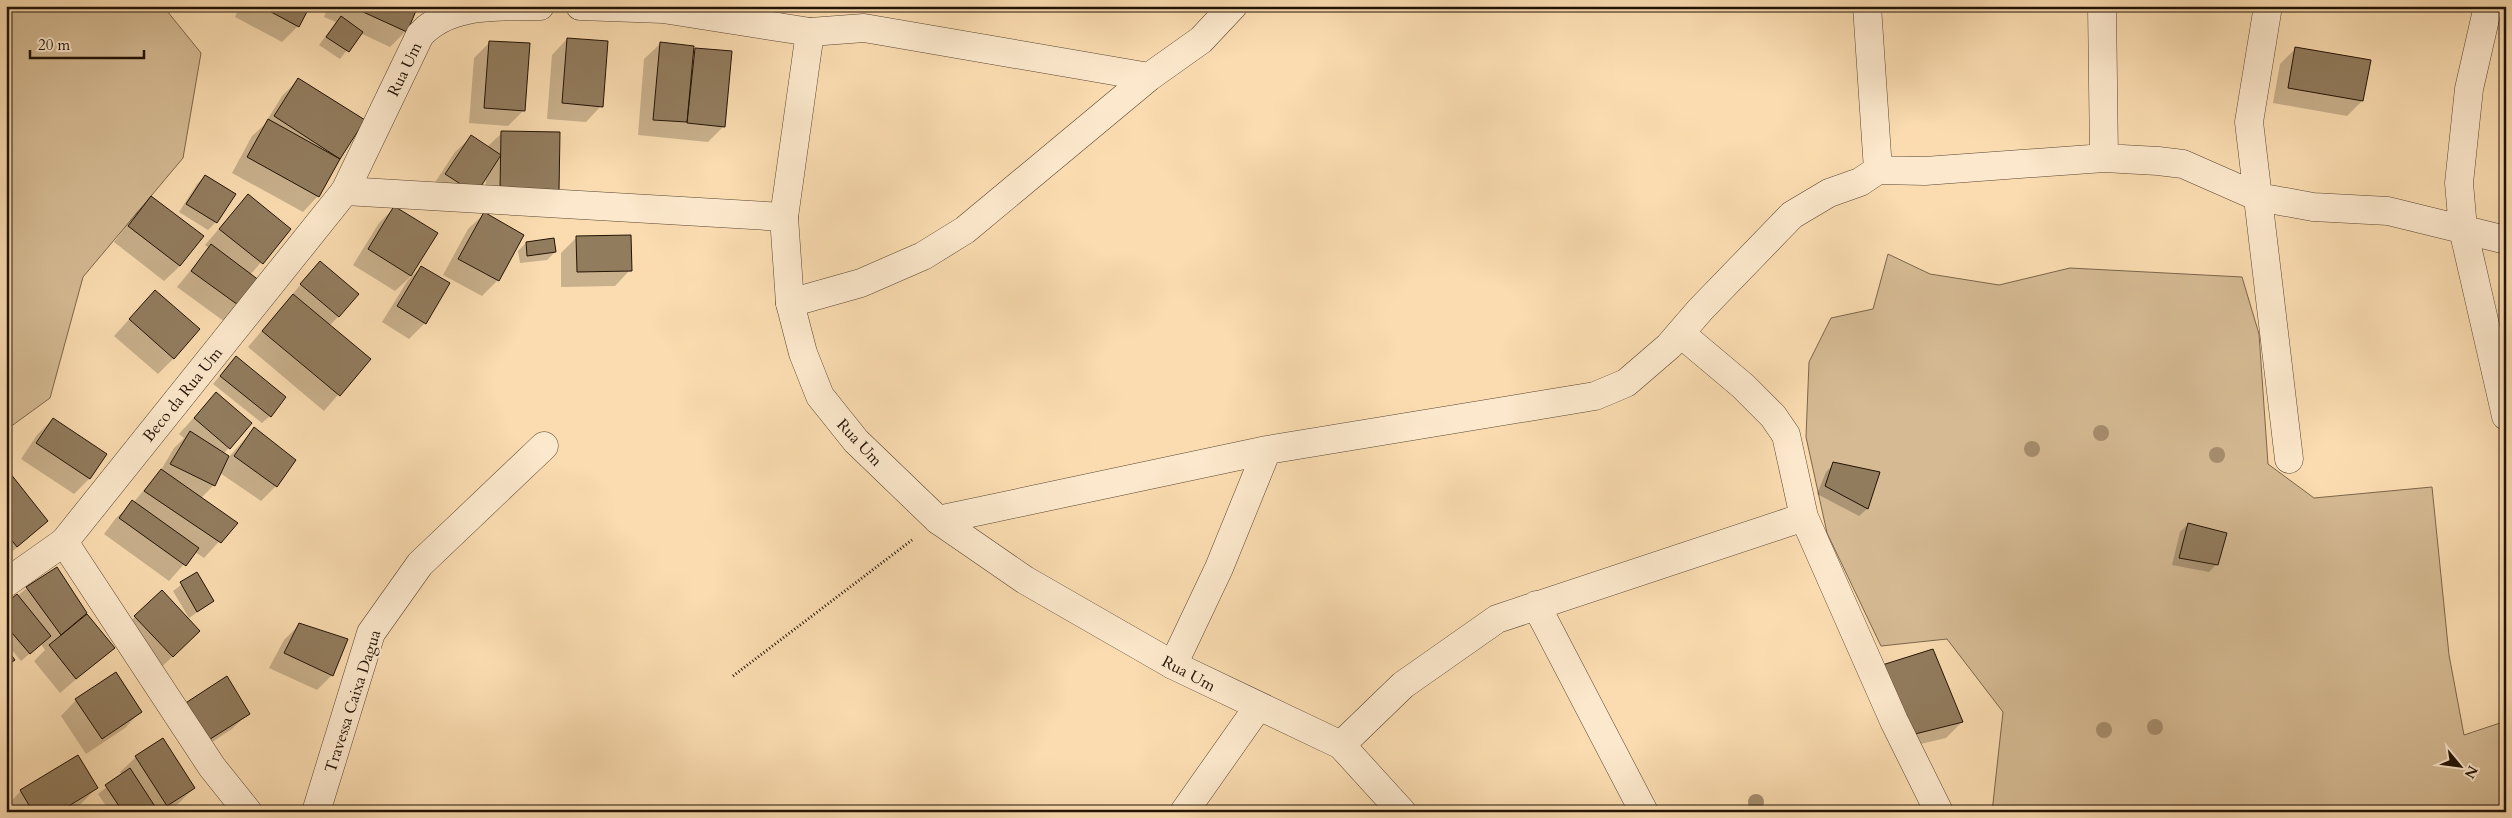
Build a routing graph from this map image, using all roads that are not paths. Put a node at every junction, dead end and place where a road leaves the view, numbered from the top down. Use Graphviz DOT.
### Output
graph roads {
  1 [pos="540,6"];
  2 [pos="580,6"];
  3 [pos="1233,6"];
  4 [pos="1867,6"];
  5 [pos="2102,6"];
  6 [pos="2268,6"];
  7 [pos="2488,6"];
  8 [pos="663,8"];
  9 [pos="440,12"];
  10 [pos="867,17"];
  11 [pos="810,32"];
  12 [pos="1149,77"];
  13 [pos="2104,158"];
  14 [pos="1878,170"];
  15 [pos="345,191"];
  16 [pos="2258,197"];
  17 [pos="784,216"];
  18 [pos="2463,229"];
  19 [pos="2506,240"];
  20 [pos="790,303"];
  21 [pos="1680,333"];
  22 [pos="2506,416"];
  23 [pos="544,446"];
  24 [pos="1267,450"];
  25 [pos="2289,459"];
  26 [pos="1804,517"];
  27 [pos="938,520"];
  28 [pos="64,542"];
  29 [pos="6,584"];
  30 [pos="1536,605"];
  31 [pos="1173,665"];
  32 [pos="1258,707"];
  33 [pos="1341,745"];
  34 [pos="248,812"];
  35 [pos="316,812"];
  36 [pos="1184,812"];
  37 [pos="1402,812"];
  38 [pos="1644,812"];
  39 [pos="1939,812"];
  1 -- 9 [label="street, Rua Um"];
  2 -- 8 [label="street"];
  3 -- 12 [label="street"];
  4 -- 14 [label="street"];
  5 -- 13 [label="street"];
  6 -- 16 [label="street"];
  7 -- 18 [label="street"];
  8 -- 11 [label="street"];
  9 -- 15 [label="street, Rua Um"];
  10 -- 11 [label="street"];
  10 -- 12 [label="street"];
  11 -- 17 [label="street, Rua Um"];
  12 -- 20 [label="street"];
  13 -- 14 [label="street"];
  13 -- 16 [label="street"];
  14 -- 21 [label="street"];
  15 -- 17 [label="street"];
  15 -- 28 [label="street, Beco da Rua Um"];
  16 -- 18 [label="street"];
  16 -- 25 [label="street"];
  17 -- 20 [label="street, Rua Um"];
  18 -- 19 [label="street"];
  18 -- 22 [label="street"];
  20 -- 27 [label="street, Rua Um"];
  21 -- 24 [label="street"];
  21 -- 26 [label="street"];
  23 -- 35 [label="street, Travessa Caixa Dagua"];
  24 -- 27 [label="street"];
  24 -- 31 [label="street"];
  26 -- 30 [label="street"];
  26 -- 39 [label="street"];
  27 -- 31 [label="street, Rua Um"];
  28 -- 29 [label="street, Beco da Rua Um"];
  28 -- 34 [label="street"];
  30 -- 33 [label="street"];
  30 -- 38 [label="street"];
  31 -- 32 [label="street, Rua Um"];
  32 -- 33 [label="street, Rua Um"];
  32 -- 36 [label="street"];
  33 -- 37 [label="street, Rua Um"];
}
